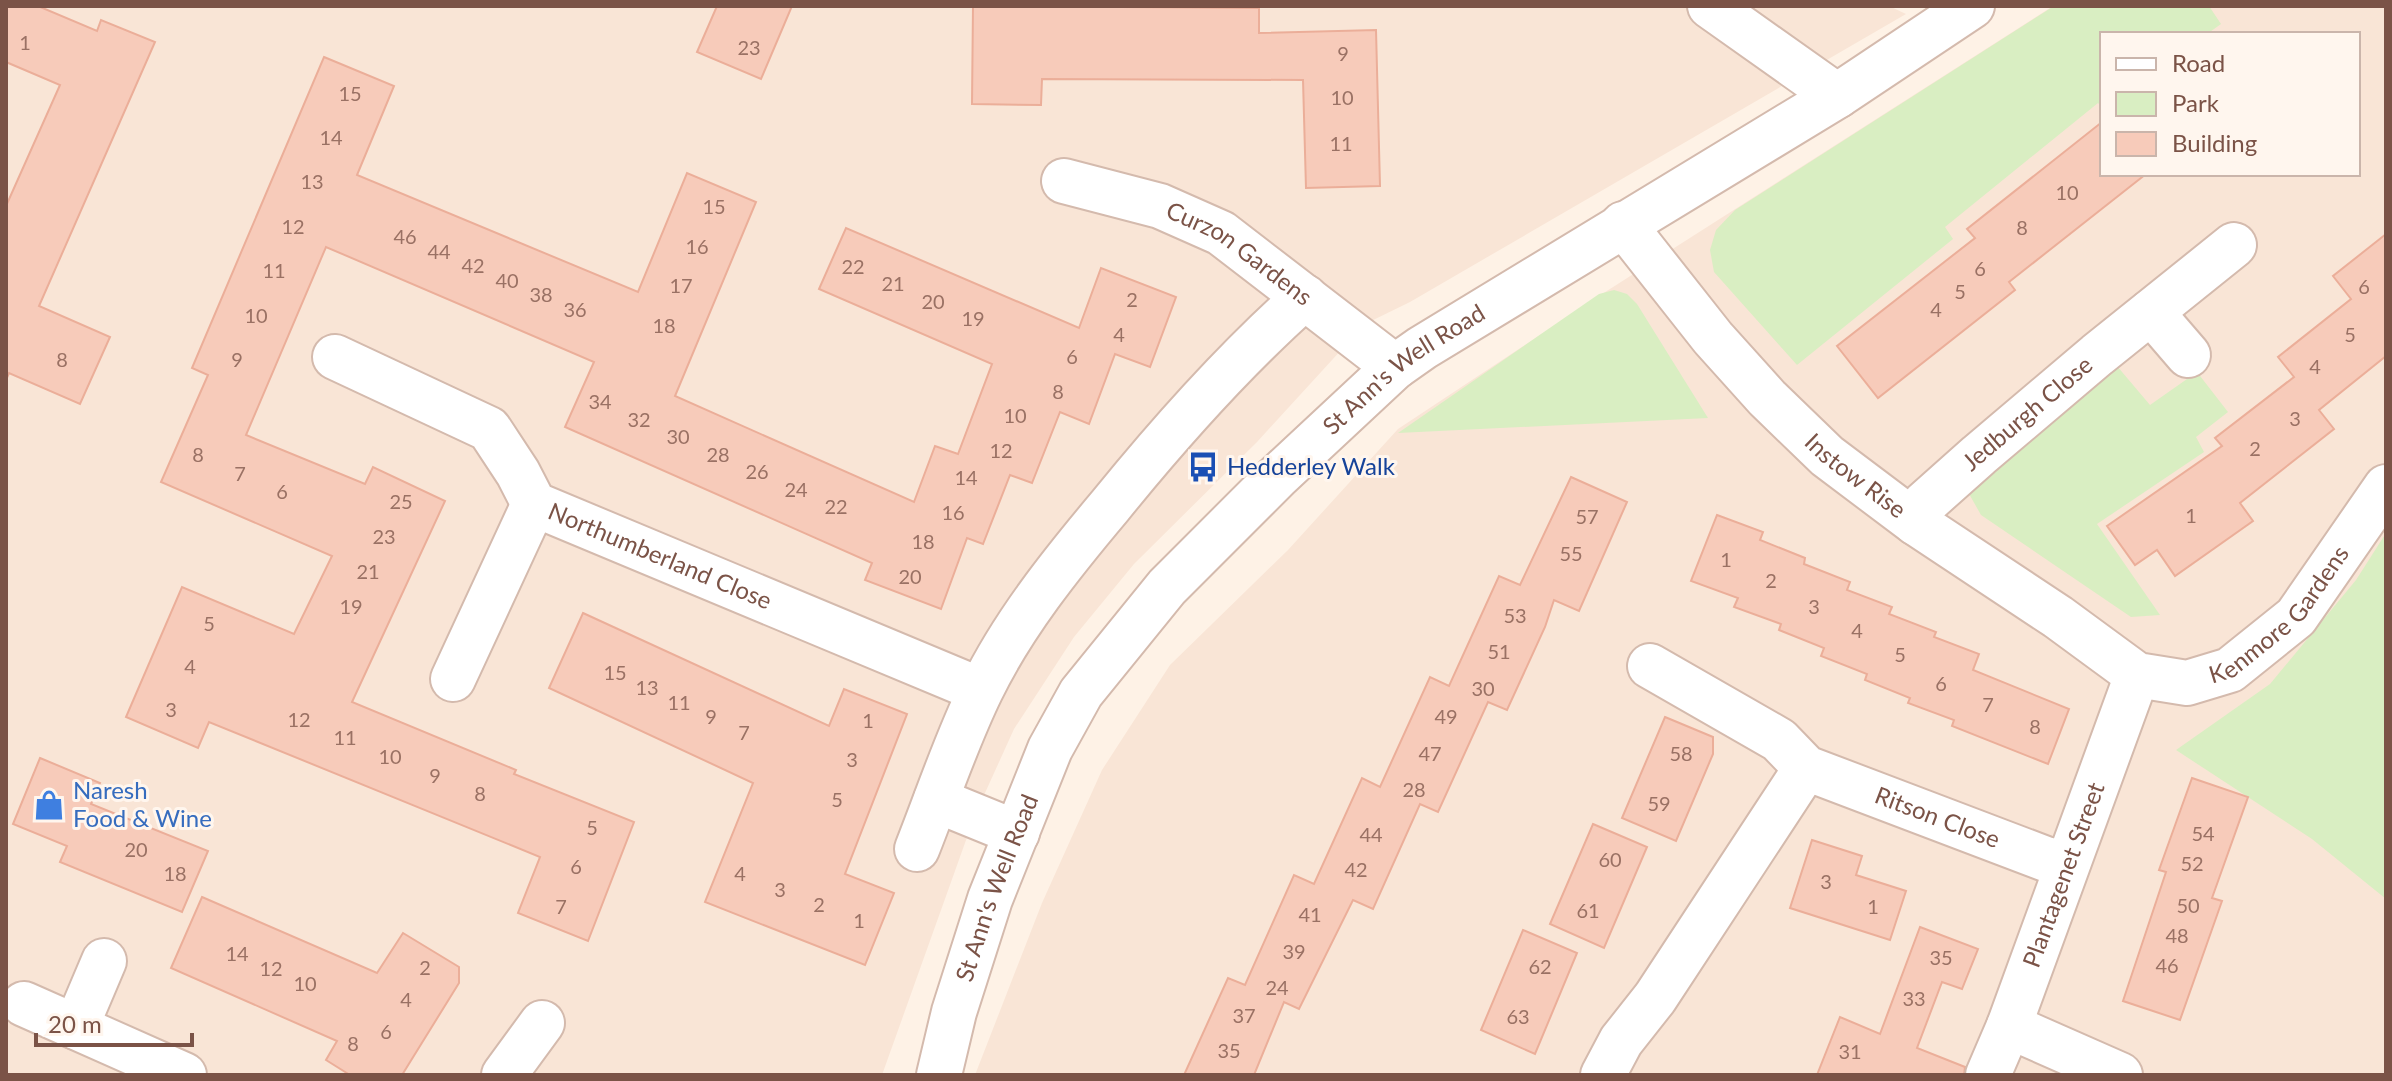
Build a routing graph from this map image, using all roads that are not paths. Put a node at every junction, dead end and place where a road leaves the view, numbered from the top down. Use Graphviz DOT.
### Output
graph roads {
  1 [pos="1710,6"];
  2 [pos="1972,6"];
  3 [pos="1837,96"];
  4 [pos="1064,181"];
  5 [pos="1623,224"];
  6 [pos="2234,245"];
  7 [pos="1305,297"];
  8 [pos="2151,312"];
  9 [pos="2188,355"];
  10 [pos="335,357"];
  11 [pos="1395,367"];
  12 [pos="2386,487"];
  13 [pos="534,504"];
  14 [pos="1916,523"];
  15 [pos="1650,666"];
  16 [pos="2137,675"];
  17 [pos="453,679"];
  18 [pos="980,690"];
  19 [pos="1806,768"];
  20 [pos="936,800"];
  21 [pos="1017,833"];
  22 [pos="917,849"];
  23 [pos="2069,860"];
  24 [pos="104,961"];
  25 [pos="24,1004"];
  26 [pos="542,1023"];
  27 [pos="2009,1026"];
  28 [pos="76,1027"];
  29 [pos="184,1075"];
  30 [pos="504,1075"];
  31 [pos="939,1075"];
  32 [pos="1603,1075"];
  33 [pos="1988,1075"];
  34 [pos="2120,1075"];
  1 -- 3 [label="street"];
  2 -- 3 [label="street, St Ann's Well Road"];
  3 -- 5 [label="street, St Ann's Well Road"];
  4 -- 7 [label="street, Curzon Gardens"];
  5 -- 11 [label="street, St Ann's Well Road"];
  5 -- 14 [label="street, Instow Rise"];
  6 -- 8 [label="street, Jedburgh Close"];
  7 -- 11 [label="street, Curzon Gardens"];
  7 -- 18 [label="street"];
  8 -- 9 [label="street"];
  8 -- 14 [label="street, Jedburgh Close"];
  10 -- 13 [label="street, Northumberland Close"];
  11 -- 21 [label="street, St Ann's Well Road"];
  12 -- 16 [label="street, Kenmore Gardens"];
  13 -- 17 [label="street"];
  13 -- 18 [label="street, Northumberland Close"];
  14 -- 16 [label="street, Instow Rise"];
  15 -- 19 [label="street, Ritson Close"];
  16 -- 23 [label="street, Plantagenet Street"];
  18 -- 20 [label="street"];
  19 -- 23 [label="street, Ritson Close"];
  19 -- 32 [label="street"];
  20 -- 21 [label="street"];
  20 -- 22 [label="street"];
  21 -- 31 [label="street, St Ann's Well Road"];
  23 -- 27 [label="street, Plantagenet Street"];
  24 -- 28 [label="street"];
  25 -- 28 [label="street"];
  26 -- 30 [label="street"];
  27 -- 33 [label="street, Plantagenet Street"];
  27 -- 34 [label="street"];
  28 -- 29 [label="street"];
}
